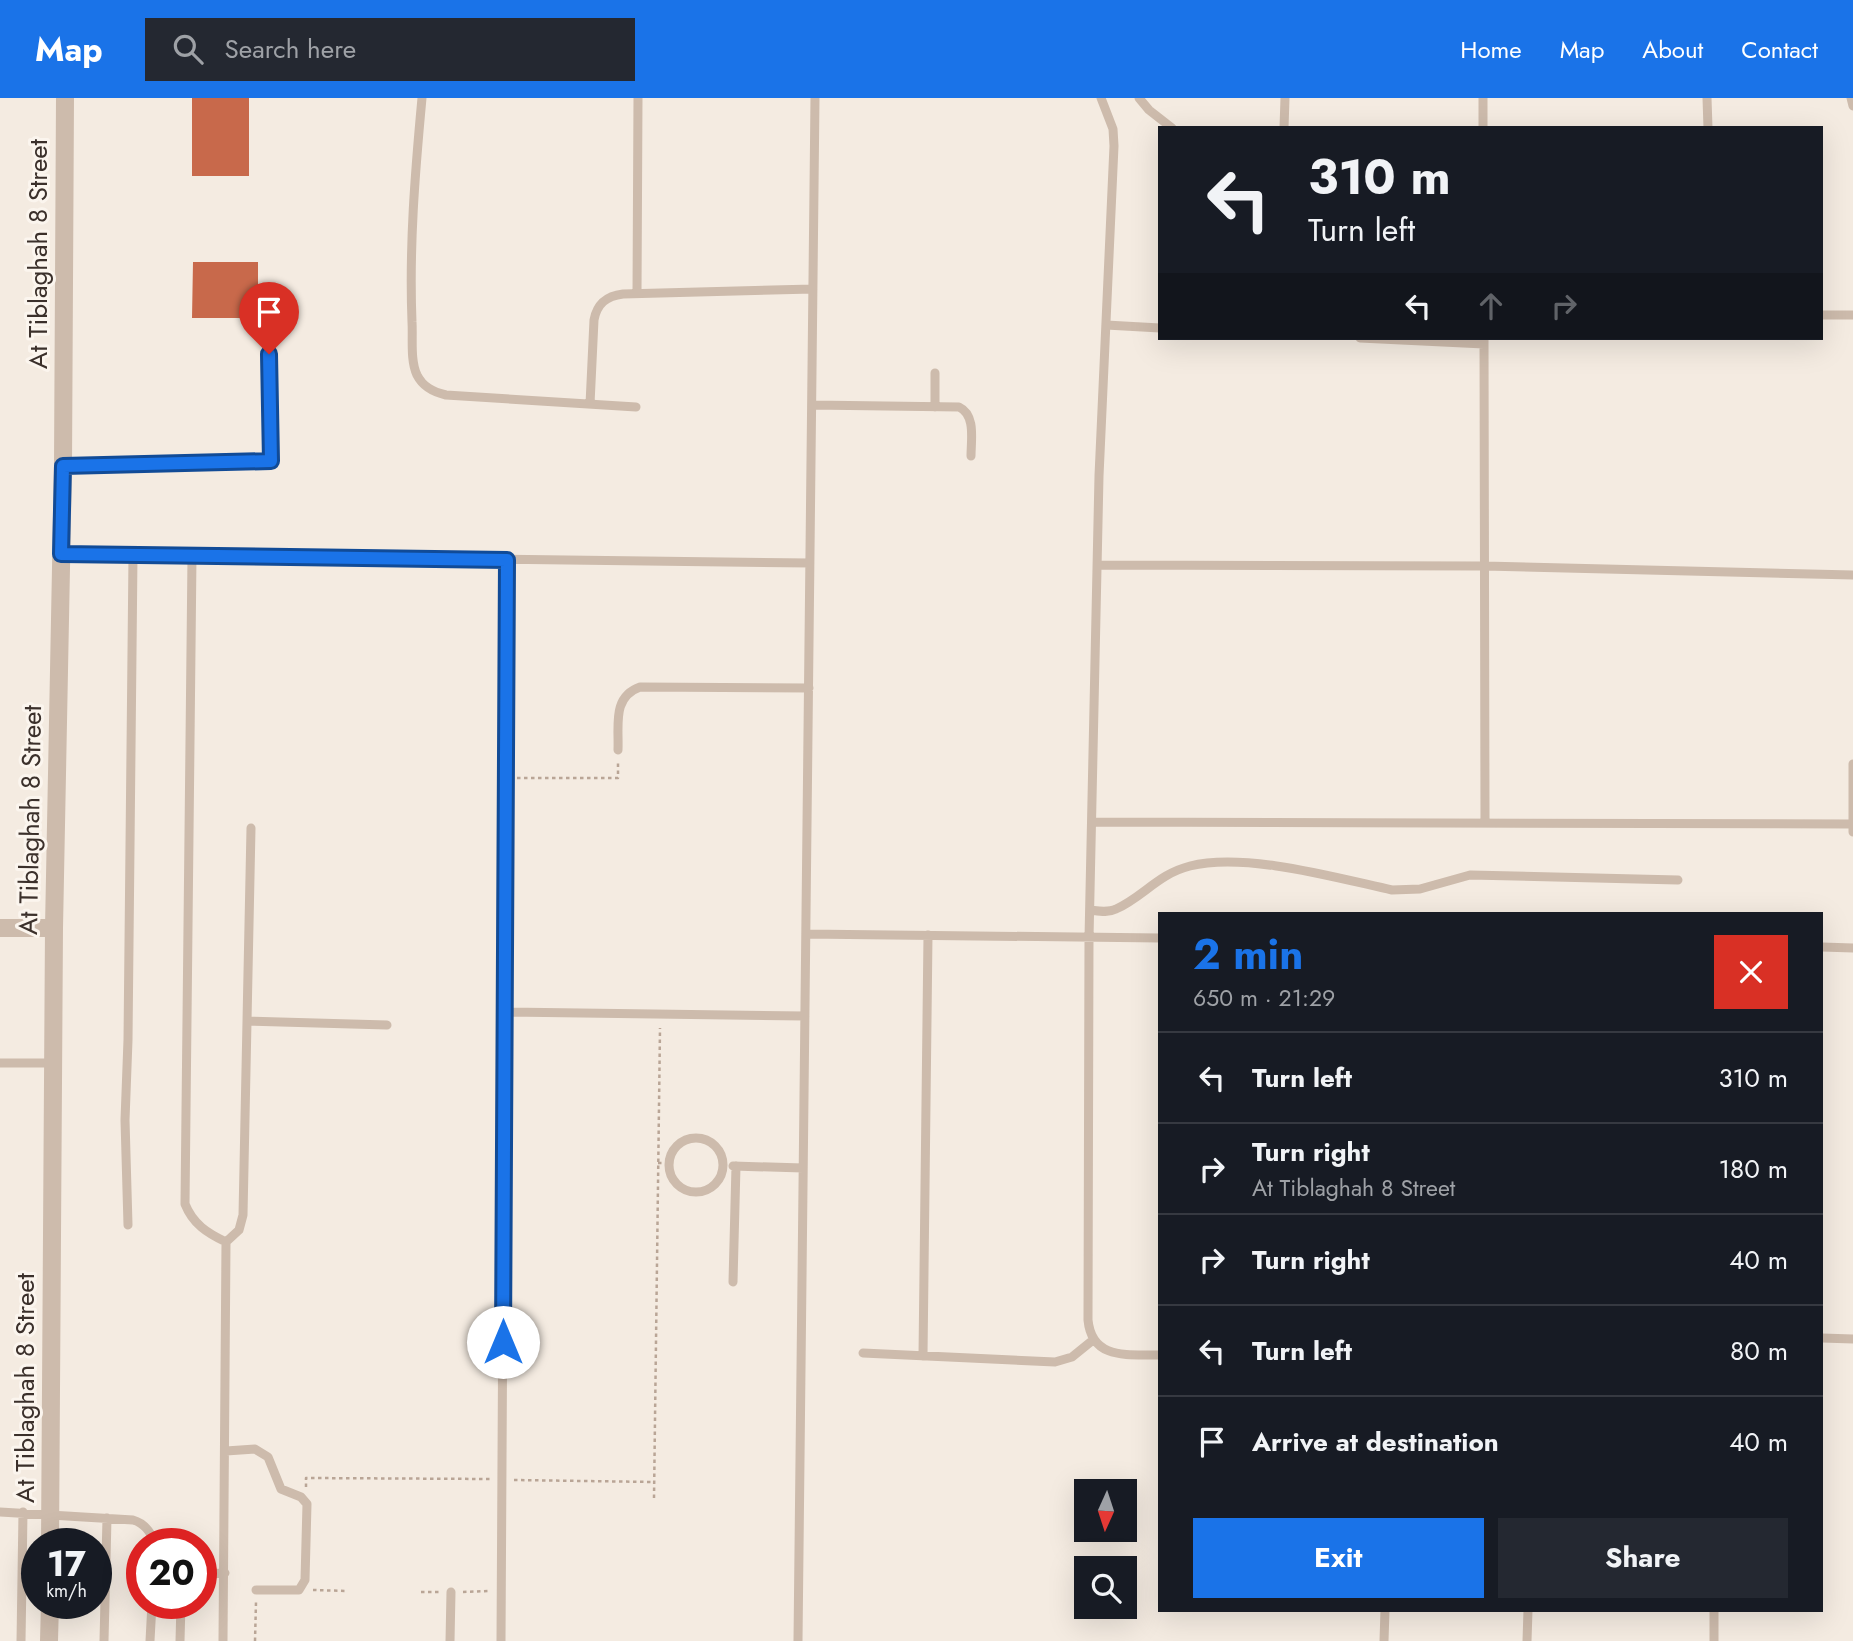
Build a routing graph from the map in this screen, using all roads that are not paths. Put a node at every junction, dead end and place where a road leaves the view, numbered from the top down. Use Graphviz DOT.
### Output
graph roads {
  1 [pos="65,98"];
  2 [pos="422,98"];
  3 [pos="638,98"];
  4 [pos="815,98"];
  5 [pos="1101,98"];
  6 [pos="1139,98"];
  7 [pos="1285,98"];
  8 [pos="1483,98"];
  9 [pos="1707,98"];
  10 [pos="1851,98"];
  11 [pos="1853,106"];
  12 [pos="1169,126"];
  13 [pos="1284,126"];
  14 [pos="1483,126"];
  15 [pos="1708,126"];
  16 [pos="813,289"];
  17 [pos="637,293"];
  18 [pos="1823,315"];
  19 [pos="1853,315"];
  20 [pos="1106,325"];
  21 [pos="1158,328"];
  22 [pos="1443,340"];
  23 [pos="1484,341"];
  24 [pos="269,354"];
  25 [pos="935,373"];
  26 [pos="590,404"];
  27 [pos="812,405"];
  28 [pos="636,407"];
  29 [pos="935,407"];
  30 [pos="971,456"];
  31 [pos="63,466"];
  32 [pos="61,554"];
  33 [pos="133,555"];
  34 [pos="192,556"];
  35 [pos="507,560"];
  36 [pos="810,563"];
  37 [pos="1099,565"];
  38 [pos="1485,566"];
  39 [pos="1853,575"];
  40 [pos="809,688"];
  41 [pos="618,750"];
  42 [pos="1853,764"];
  43 [pos="1485,821"];
  44 [pos="1092,822"];
  45 [pos="1853,824"];
  46 [pos="251,828"];
  47 [pos="1853,832"];
  48 [pos="1678,880"];
  49 [pos="1090,910"];
  50 [pos="0,928"];
  51 [pos="54,928"];
  52 [pos="806,934"];
  53 [pos="928,935"];
  54 [pos="1089,937"];
  55 [pos="1158,939"];
  56 [pos="1823,947"];
  57 [pos="1853,948"];
  58 [pos="505,1012"];
  59 [pos="805,1016"];
  60 [pos="247,1021"];
  61 [pos="387,1025"];
  62 [pos="0,1063"];
  63 [pos="54,1063"];
  64 [pos="724,1166"];
  65 [pos="736,1166"];
  66 [pos="803,1168"];
  67 [pos="128,1225"];
  68 [pos="226,1242"];
  69 [pos="733,1282"];
  70 [pos="1823,1338"];
  71 [pos="1853,1339"];
  72 [pos="1093,1340"];
  73 [pos="863,1353"];
  74 [pos="1158,1355"];
  75 [pos="923,1356"];
  76 [pos="226,1451"];
  77 [pos="0,1512"];
  78 [pos="23,1512"];
  79 [pos="50,1515"];
  80 [pos="107,1518"];
  81 [pos="50,1528"];
  82 [pos="146,1528"];
  83 [pos="217,1573"];
  84 [pos="225,1573"];
  85 [pos="256,1590"];
  86 [pos="451,1592"];
  87 [pos="1385,1612"];
  88 [pos="1528,1612"];
  89 [pos="1714,1612"];
  90 [pos="50,1619"];
  91 [pos="151,1619"];
  92 [pos="181,1619"];
  93 [pos="21,1641"];
  94 [pos="49,1641"];
  95 [pos="104,1641"];
  96 [pos="150,1641"];
  97 [pos="180,1641"];
  98 [pos="223,1641"];
  99 [pos="450,1641"];
  100 [pos="501,1641"];
  101 [pos="798,1641"];
  102 [pos="1384,1641"];
  103 [pos="1527,1641"];
  104 [pos="1714,1641"];
  1 -- 31 [label="street, At Tiblaghah 8 Street"];
  2 -- 26 [label="lane"];
  3 -- 17 [label="lane"];
  4 -- 16 [label="lane"];
  5 -- 20 [label="lane"];
  6 -- 12 [label="lane"];
  7 -- 13 [label="lane"];
  8 -- 14 [label="lane"];
  9 -- 15 [label="lane"];
  10 -- 11 [label="lane"];
  16 -- 17 [label="lane"];
  16 -- 27 [label="lane"];
  17 -- 26 [label="lane"];
  18 -- 19 [label="lane"];
  20 -- 21 [label="lane"];
  20 -- 37 [label="lane"];
  22 -- 23 [label="lane"];
  23 -- 38 [label="lane"];
  24 -- 31 [label="lane"];
  25 -- 29 [label="lane"];
  26 -- 28 [label="lane"];
  27 -- 29 [label="lane"];
  27 -- 36 [label="lane"];
  29 -- 30 [label="lane"];
  31 -- 32 [label="street, At Tiblaghah 8 Street"];
  32 -- 33 [label="lane"];
  32 -- 51 [label="street, At Tiblaghah 8 Street"];
  33 -- 34 [label="lane"];
  33 -- 67 [label="lane"];
  34 -- 35 [label="lane"];
  34 -- 68 [label="lane"];
  35 -- 36 [label="lane"];
  35 -- 58 [label="lane"];
  36 -- 40 [label="lane"];
  37 -- 38 [label="lane"];
  37 -- 44 [label="lane"];
  38 -- 39 [label="lane"];
  38 -- 43 [label="lane"];
  40 -- 41 [label="lane"];
  40 -- 52 [label="lane"];
  42 -- 45 [label="lane"];
  43 -- 44 [label="lane"];
  43 -- 45 [label="lane"];
  44 -- 49 [label="lane"];
  45 -- 47 [label="lane"];
  46 -- 60 [label="lane"];
  48 -- 49 [label="lane"];
  49 -- 54 [label="lane"];
  50 -- 51 [label="street"];
  51 -- 63 [label="street, At Tiblaghah 8 Street"];
  52 -- 53 [label="lane"];
  52 -- 59 [label="lane"];
  53 -- 54 [label="lane"];
  53 -- 75 [label="lane"];
  54 -- 55 [label="lane"];
  54 -- 72 [label="lane"];
  56 -- 57 [label="lane"];
  58 -- 59 [label="lane"];
  58 -- 100 [label="lane"];
  59 -- 66 [label="lane"];
  60 -- 61 [label="lane"];
  60 -- 68 [label="lane"];
  62 -- 63 [label="lane"];
  63 -- 79 [label="street, At Tiblaghah 8 Street"];
  64 -- 64 [label="lane"];
  64 -- 65 [label="lane"];
  65 -- 66 [label="lane"];
  65 -- 69 [label="lane"];
  66 -- 101 [label="lane"];
  68 -- 76 [label="lane"];
  70 -- 71 [label="lane"];
  72 -- 74 [label="lane"];
  72 -- 75 [label="lane"];
  73 -- 75 [label="lane"];
  76 -- 84 [label="lane"];
  76 -- 85 [label="lane"];
  77 -- 78 [label="lane"];
  78 -- 79 [label="lane"];
  78 -- 93 [label="lane"];
  79 -- 80 [label="lane"];
  79 -- 81 [label="street, At Tiblaghah 8 Street"];
  80 -- 82 [label="lane"];
  80 -- 95 [label="lane"];
  83 -- 84 [label="lane"];
  84 -- 98 [label="lane"];
  86 -- 99 [label="lane"];
  87 -- 102 [label="lane"];
  88 -- 103 [label="lane"];
  89 -- 104 [label="lane"];
  90 -- 94 [label="street"];
  91 -- 96 [label="lane"];
  92 -- 97 [label="lane"];
}
